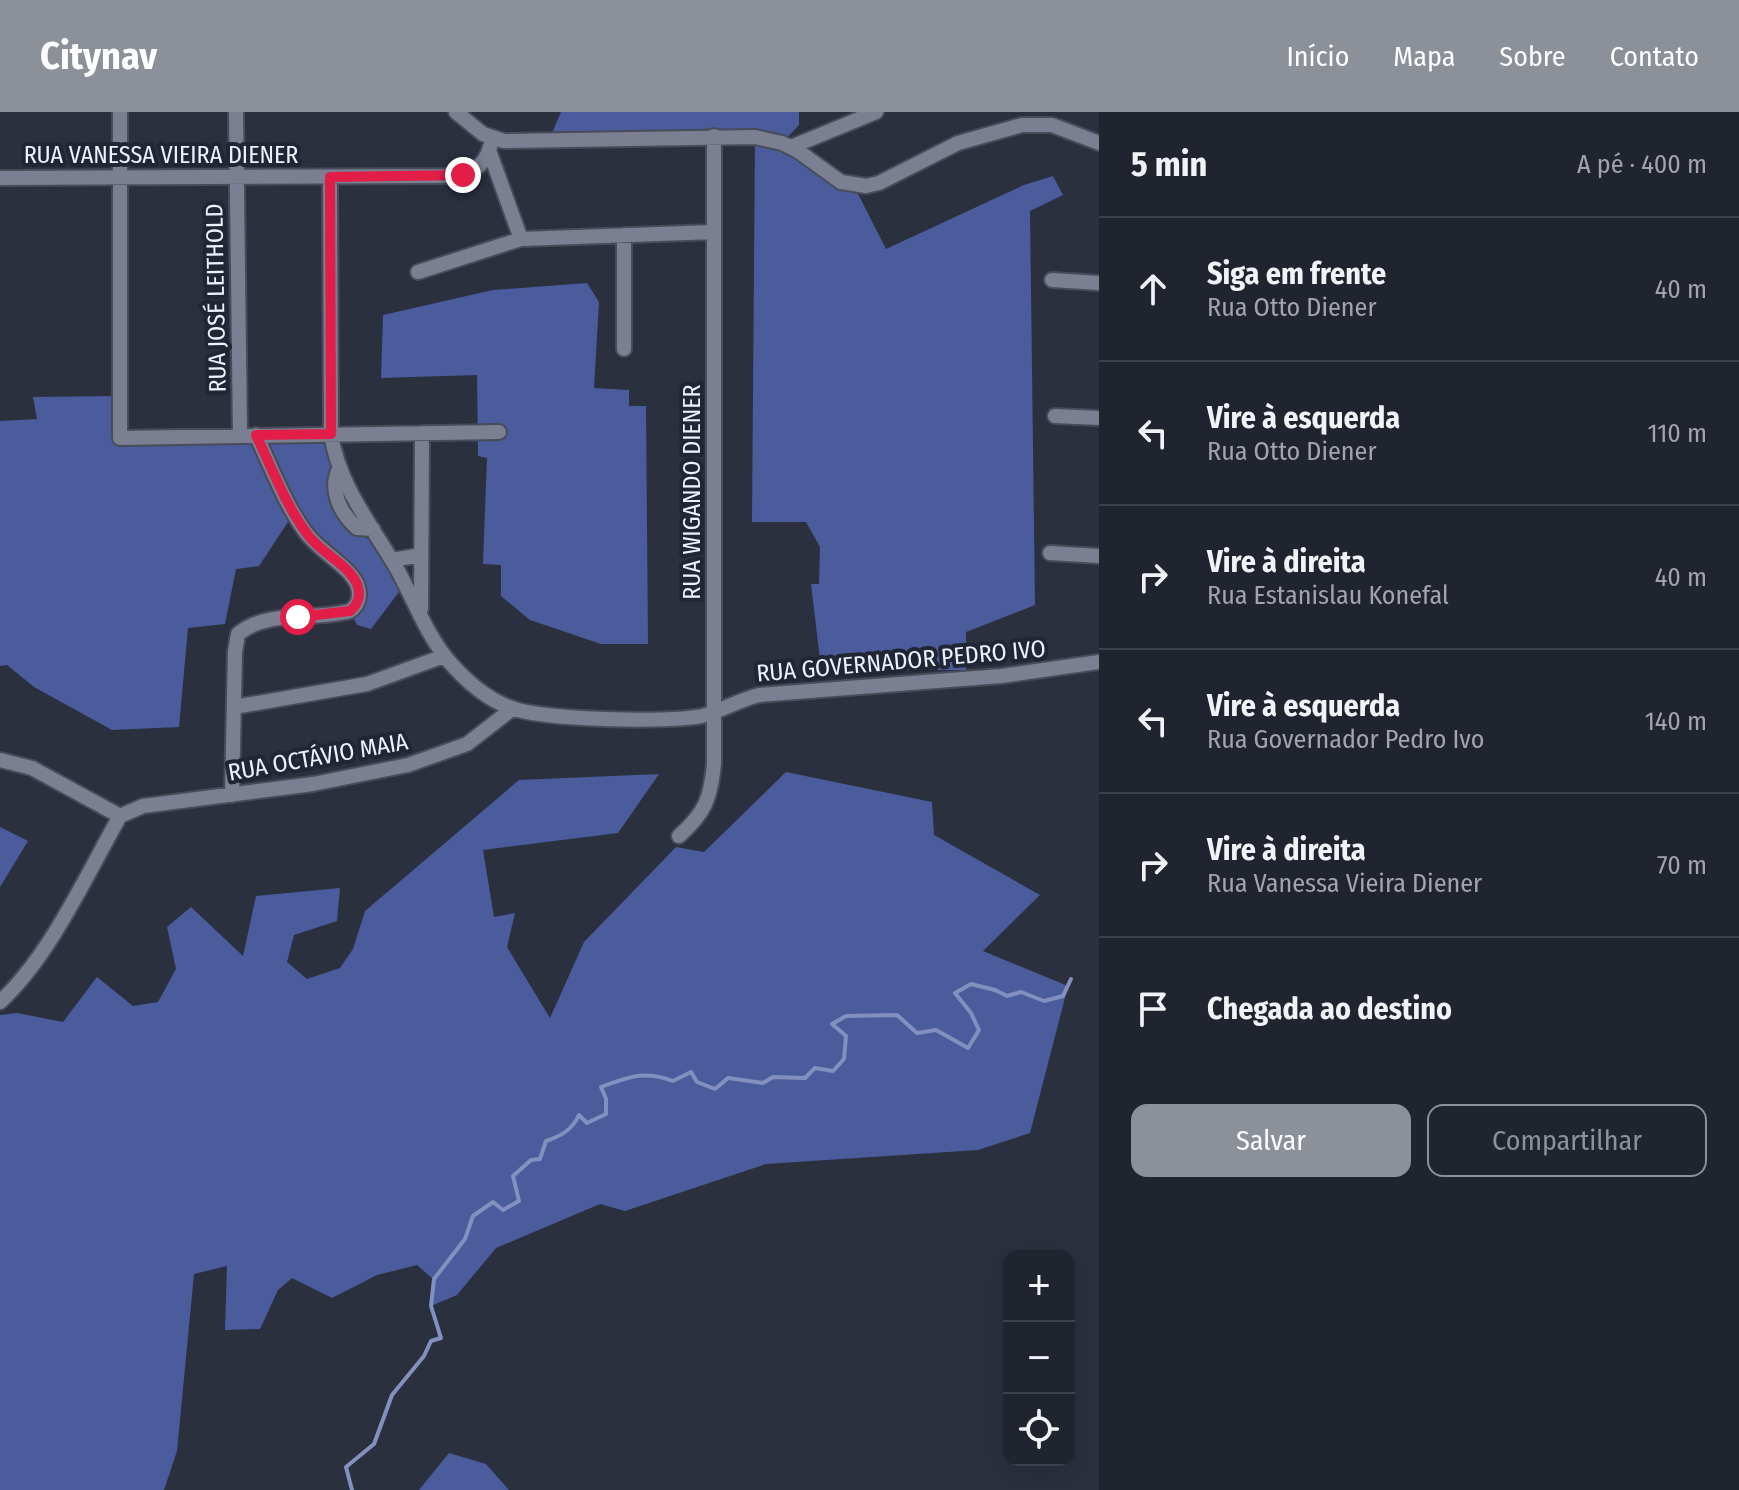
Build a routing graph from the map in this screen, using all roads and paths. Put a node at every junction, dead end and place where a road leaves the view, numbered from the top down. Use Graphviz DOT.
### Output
graph roads {
  1 [pos="120,112"];
  2 [pos="236,112"];
  3 [pos="456,112"];
  4 [pos="876,112"];
  5 [pos="714,136"];
  6 [pos="1099,143"];
  7 [pos="491,146"];
  8 [pos="791,147"];
  9 [pos="237,177"];
  10 [pos="330,177"];
  11 [pos="0,178"];
  12 [pos="120,178"];
  13 [pos="714,232"];
  14 [pos="624,235"];
  15 [pos="521,239"];
  16 [pos="418,272"];
  17 [pos="1052,280"];
  18 [pos="1099,283"];
  19 [pos="624,349"];
  20 [pos="1055,416"];
  21 [pos="1099,418"];
  22 [pos="499,432"];
  23 [pos="422,433"];
  24 [pos="331,434"];
  25 [pos="240,435"];
  26 [pos="256,435"];
  27 [pos="1050,553"];
  28 [pos="421,555"];
  29 [pos="1099,556"];
  30 [pos="392,560"];
  31 [pos="421,613"];
  32 [pos="444,656"];
  33 [pos="1099,662"];
  34 [pos="234,707"];
  35 [pos="512,709"];
  36 [pos="714,711"];
  37 [pos="0,760"];
  38 [pos="232,795"];
  39 [pos="120,816"];
  40 [pos="679,836"];
  41 [pos="0,1002"];
  1 -- 12 [label="street"];
  2 -- 9 [label="street, RUA JOSÉ LEITHOLD"];
  3 -- 7 [label="street"];
  4 -- 8 [label="street"];
  5 -- 7 [label="street"];
  5 -- 8 [label="street"];
  5 -- 13 [label="street, RUA WIGANDO DIENER"];
  6 -- 8 [label="street"];
  7 -- 10 [label="street, RUA VANESSA VIEIRA DIENER"];
  7 -- 15 [label="street"];
  9 -- 10 [label="street, RUA VANESSA VIEIRA DIENER"];
  9 -- 12 [label="street, RUA VANESSA VIEIRA DIENER"];
  9 -- 25 [label="street, RUA JOSÉ LEITHOLD"];
  10 -- 24 [label="street, RUA GOVERNADOR PEDRO IVO"];
  11 -- 12 [label="street, RUA VANESSA VIEIRA DIENER"];
  12 -- 25 [label="street"];
  13 -- 14 [label="street"];
  13 -- 36 [label="street, RUA WIGANDO DIENER"];
  14 -- 15 [label="street"];
  14 -- 19 [label="street"];
  15 -- 16 [label="street"];
  17 -- 18 [label="street"];
  20 -- 21 [label="street"];
  22 -- 23 [label="street"];
  23 -- 24 [label="street"];
  23 -- 28 [label="street"];
  24 -- 26 [label="street"];
  24 -- 30 [label="street, RUA GOVERNADOR PEDRO IVO"];
  25 -- 26 [label="street"];
  26 -- 34 [label="street"];
  27 -- 29 [label="street"];
  28 -- 30 [label="street"];
  28 -- 31 [label="street"];
  30 -- 31 [label="street, RUA GOVERNADOR PEDRO IVO"];
  31 -- 32 [label="street, RUA GOVERNADOR PEDRO IVO"];
  32 -- 34 [label="street"];
  32 -- 35 [label="street, RUA GOVERNADOR PEDRO IVO"];
  33 -- 36 [label="street, RUA GOVERNADOR PEDRO IVO"];
  34 -- 38 [label="street"];
  35 -- 36 [label="street, RUA GOVERNADOR PEDRO IVO"];
  35 -- 38 [label="street, RUA OCTÁVIO MAIA"];
  36 -- 40 [label="street, RUA WIGANDO DIENER"];
  37 -- 39 [label="street"];
  38 -- 39 [label="street, RUA OCTÁVIO MAIA"];
  39 -- 41 [label="street"];
}
